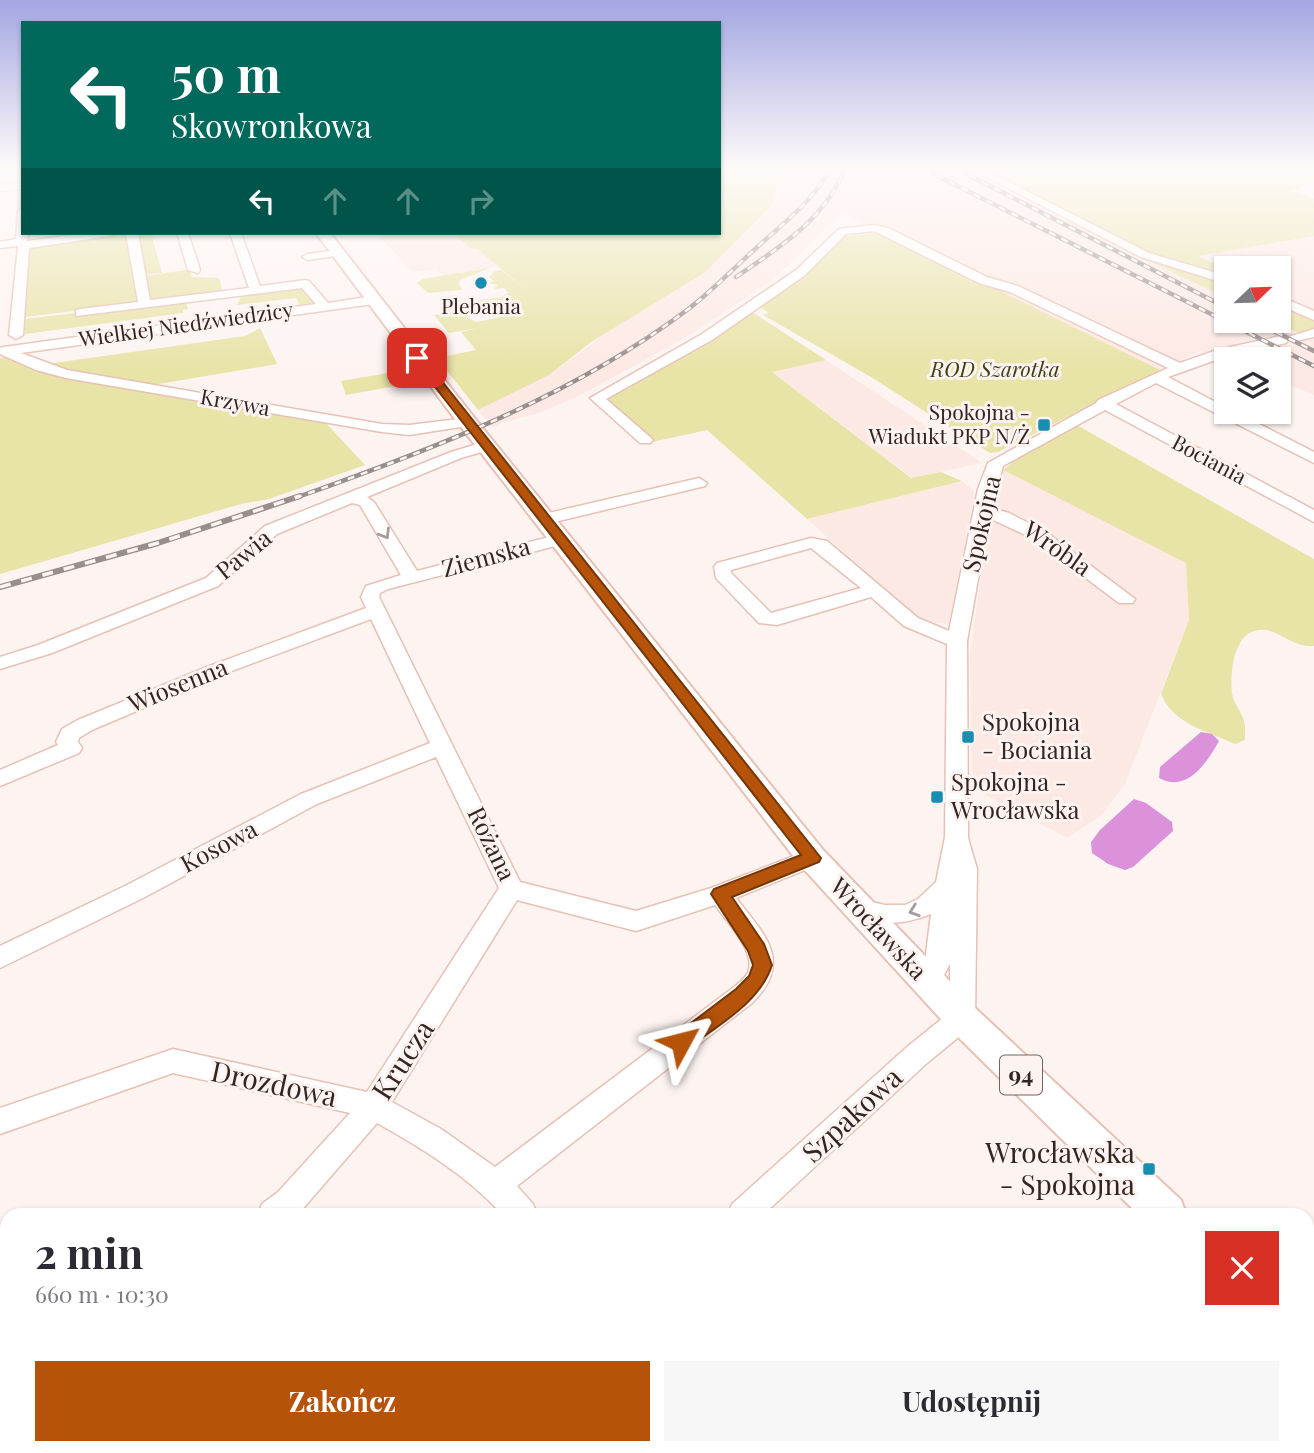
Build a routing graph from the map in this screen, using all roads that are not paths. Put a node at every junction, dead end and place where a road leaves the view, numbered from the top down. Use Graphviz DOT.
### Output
graph roads {
  1 [pos="23,236"];
  2 [pos="133,237"];
  3 [pos="184,237"];
  4 [pos="236,237"];
  5 [pos="320,237"];
  6 [pos="326,237"];
  7 [pos="837,237"];
  8 [pos="897,237"];
  9 [pos="1109,237"];
  10 [pos="0,245"];
  11 [pos="337,253"];
  12 [pos="308,257"];
  13 [pos="194,270"];
  14 [pos="1214,276"];
  15 [pos="256,291"];
  16 [pos="373,300"];
  17 [pos="145,305"];
  18 [pos="324,306"];
  19 [pos="1292,306"];
  20 [pos="80,313"];
  21 [pos="1314,316"];
  22 [pos="1314,333"];
  23 [pos="16,335"];
  24 [pos="4,351"];
  25 [pos="1177,367"];
  26 [pos="1156,377"];
  27 [pos="1103,403"];
  28 [pos="467,422"];
  29 [pos="645,440"];
  30 [pos="486,446"];
  31 [pos="1314,458"];
  32 [pos="699,483"];
  33 [pos="352,498"];
  34 [pos="983,510"];
  35 [pos="1314,517"];
  36 [pos="554,529"];
  37 [pos="412,578"];
  38 [pos="874,590"];
  39 [pos="1126,599"];
  40 [pos="376,611"];
  41 [pos="957,641"];
  42 [pos="0,663"];
  43 [pos="443,746"];
  44 [pos="0,779"];
  45 [pos="957,837"];
  46 [pos="812,858"];
  47 [pos="947,886"];
  48 [pos="511,889"];
  49 [pos="720,894"];
  50 [pos="859,908"];
  51 [pos="964,954"];
  52 [pos="0,958"];
  53 [pos="927,982"];
  54 [pos="962,1018"];
  55 [pos="374,1105"];
  56 [pos="0,1121"];
  57 [pos="495,1185"];
  58 [pos="281,1208"];
  59 [pos="516,1208"];
  60 [pos="750,1208"];
  61 [pos="1160,1208"];
  1 -- 10 [label="street"];
  1 -- 23 [label="street"];
  2 -- 17 [label="street"];
  3 -- 13 [label="street"];
  4 -- 15 [label="street"];
  5 -- 11 [label="main road, Wrocławska / 94"];
  6 -- 11 [label="main road, Wrocławska / 94"];
  7 -- 29 [label="street"];
  8 -- 25 [label="street"];
  9 -- 14 [label="street"];
  11 -- 12 [label="street"];
  11 -- 16 [label="main road, Wrocławska / 94"];
  15 -- 17 [label="street"];
  15 -- 18 [label="street"];
  16 -- 18 [label="street, Wielkiej Niedźwiedzicy"];
  16 -- 28 [label="main road, Wrocławska / 94"];
  17 -- 20 [label="street"];
  18 -- 24 [label="street, Wielkiej Niedźwiedzicy"];
  19 -- 21 [label="street"];
  22 -- 25 [label="street, Spokojna"];
  24 -- 28 [label="street, Krzywa"];
  25 -- 26 [label="street, Spokojna"];
  26 -- 27 [label="street, Spokojna"];
  26 -- 31 [label="street"];
  27 -- 34 [label="street, Spokojna"];
  27 -- 35 [label="street, Bociania"];
  28 -- 30 [label="main road, Wrocławska / 94"];
  30 -- 33 [label="street, Pawia"];
  30 -- 36 [label="main road, Wrocławska / 94"];
  32 -- 36 [label="street, Ziemska"];
  33 -- 37 [label="street, one-way"];
  33 -- 42 [label="street, Pawia"];
  34 -- 39 [label="street, Wróbla"];
  34 -- 41 [label="street, Spokojna"];
  36 -- 37 [label="street, Ziemska"];
  36 -- 46 [label="main road, Wrocławska / 94"];
  37 -- 40 [label="street"];
  38 -- 38 [label="street"];
  38 -- 41 [label="street"];
  40 -- 43 [label="street, Różana"];
  40 -- 44 [label="street, Wiosenna"];
  41 -- 45 [label="street, Spokojna"];
  43 -- 48 [label="street, Różana"];
  43 -- 52 [label="street, Kosowa"];
  45 -- 47 [label="street, Spokojna"];
  45 -- 51 [label="street, Spokojna"];
  46 -- 49 [label="street, Różana"];
  46 -- 50 [label="main road, Wrocławska / 94"];
  47 -- 50 [label="street, one-way"];
  47 -- 53 [label="street, Spokojna"];
  48 -- 49 [label="street, Różana"];
  48 -- 55 [label="street, Krucza"];
  49 -- 57 [label="street"];
  50 -- 53 [label="main road, Wrocławska / 94"];
  51 -- 53 [label="street"];
  51 -- 54 [label="street, Spokojna"];
  53 -- 54 [label="main road, Wrocławska / 94"];
  54 -- 60 [label="street, Szpakowa"];
  54 -- 61 [label="main road, Wrocławska / 94"];
  55 -- 56 [label="street, Drozdowa"];
  55 -- 57 [label="street, Drozdowa"];
  55 -- 58 [label="street, Krucza"];
  57 -- 59 [label="street, Drozdowa"];
}
